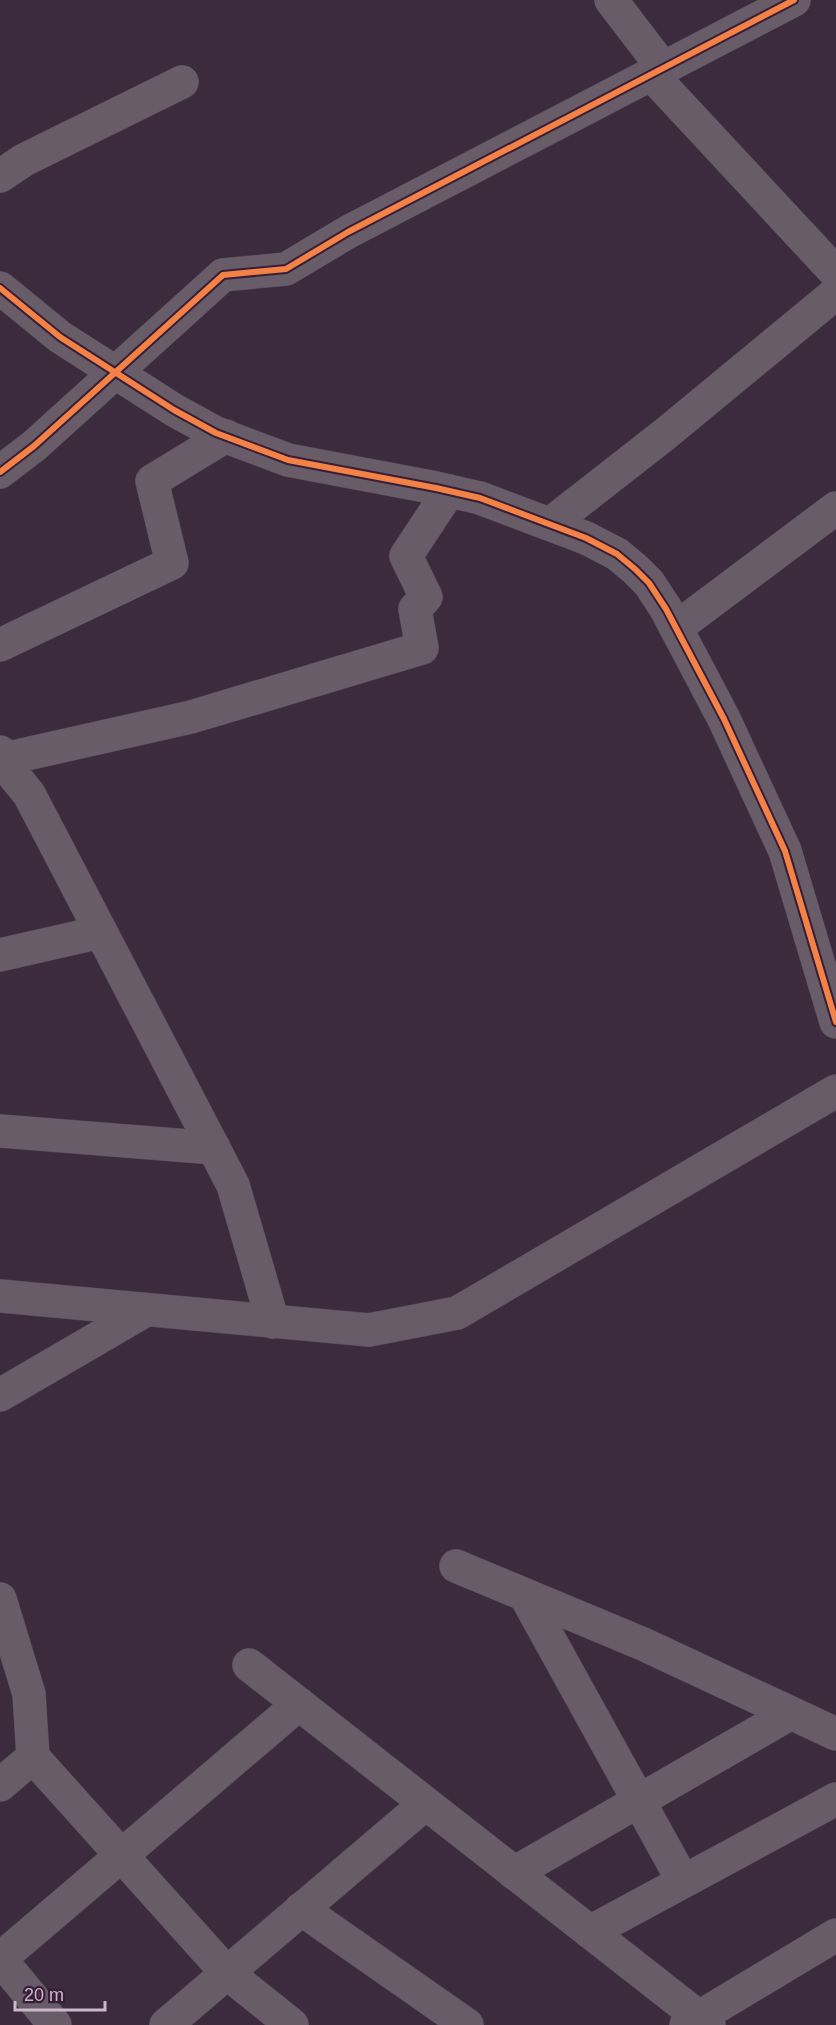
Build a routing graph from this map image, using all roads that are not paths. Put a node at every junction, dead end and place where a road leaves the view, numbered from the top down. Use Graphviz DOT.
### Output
graph roads {
  1 [pos="612,0"];
  2 [pos="794,0"];
  3 [pos="657,71"];
  4 [pos="182,82"];
  5 [pos="0,176"];
  6 [pos="834,272"];
  7 [pos="0,288"];
  8 [pos="116,374"];
  9 [pos="226,436"];
  10 [pos="0,472"];
  11 [pos="449,491"];
  12 [pos="836,508"];
  13 [pos="550,524"];
  14 [pos="676,628"];
  15 [pos="0,645"];
  16 [pos="0,757"];
  17 [pos="101,932"];
  18 [pos="0,956"];
  19 [pos="836,1022"];
  20 [pos="836,1091"];
  21 [pos="0,1131"];
  22 [pos="214,1149"];
  23 [pos="0,1296"];
  24 [pos="146,1310"];
  25 [pos="273,1322"];
  26 [pos="0,1395"];
  27 [pos="456,1566"];
  28 [pos="525,1595"];
  29 [pos="0,1599"];
  30 [pos="249,1665"];
  31 [pos="299,1704"];
  32 [pos="791,1713"];
  33 [pos="831,1724"];
  34 [pos="33,1757"];
  35 [pos="0,1785"];
  36 [pos="836,1799"];
  37 [pos="639,1801"];
  38 [pos="425,1804"];
  39 [pos="121,1856"];
  40 [pos="514,1874"];
  41 [pos="683,1881"];
  42 [pos="301,1909"];
  43 [pos="590,1932"];
  44 [pos="836,1935"];
  45 [pos="0,1959"];
  46 [pos="227,1973"];
  47 [pos="698,2022"];
  48 [pos="55,2025"];
  49 [pos="166,2025"];
  50 [pos="292,2025"];
  51 [pos="467,2025"];
  1 -- 3 [label="street"];
  2 -- 3 [label="street"];
  3 -- 6 [label="street"];
  3 -- 8 [label="street"];
  4 -- 5 [label="street"];
  6 -- 13 [label="street"];
  7 -- 8 [label="street"];
  8 -- 9 [label="street"];
  8 -- 10 [label="street"];
  9 -- 11 [label="street"];
  9 -- 15 [label="street"];
  11 -- 13 [label="street"];
  11 -- 16 [label="street"];
  12 -- 14 [label="street"];
  13 -- 14 [label="street"];
  14 -- 19 [label="street"];
  16 -- 17 [label="street"];
  17 -- 18 [label="street"];
  17 -- 22 [label="street"];
  20 -- 25 [label="main road"];
  21 -- 22 [label="street"];
  22 -- 25 [label="street"];
  23 -- 24 [label="main road"];
  24 -- 25 [label="main road"];
  24 -- 26 [label="street"];
  27 -- 28 [label="street"];
  28 -- 32 [label="street"];
  28 -- 37 [label="street"];
  29 -- 34 [label="street"];
  30 -- 31 [label="street"];
  31 -- 38 [label="street"];
  31 -- 39 [label="street"];
  32 -- 33 [label="street"];
  32 -- 37 [label="street"];
  34 -- 35 [label="street"];
  34 -- 39 [label="street"];
  36 -- 41 [label="street"];
  37 -- 40 [label="street"];
  37 -- 41 [label="street"];
  38 -- 40 [label="street"];
  38 -- 42 [label="street"];
  39 -- 45 [label="street"];
  39 -- 46 [label="street"];
  40 -- 43 [label="street"];
  41 -- 43 [label="street"];
  42 -- 46 [label="street"];
  42 -- 51 [label="street"];
  43 -- 47 [label="street"];
  44 -- 47 [label="street"];
  45 -- 48 [label="street"];
  46 -- 49 [label="street"];
  46 -- 50 [label="street"];
}
